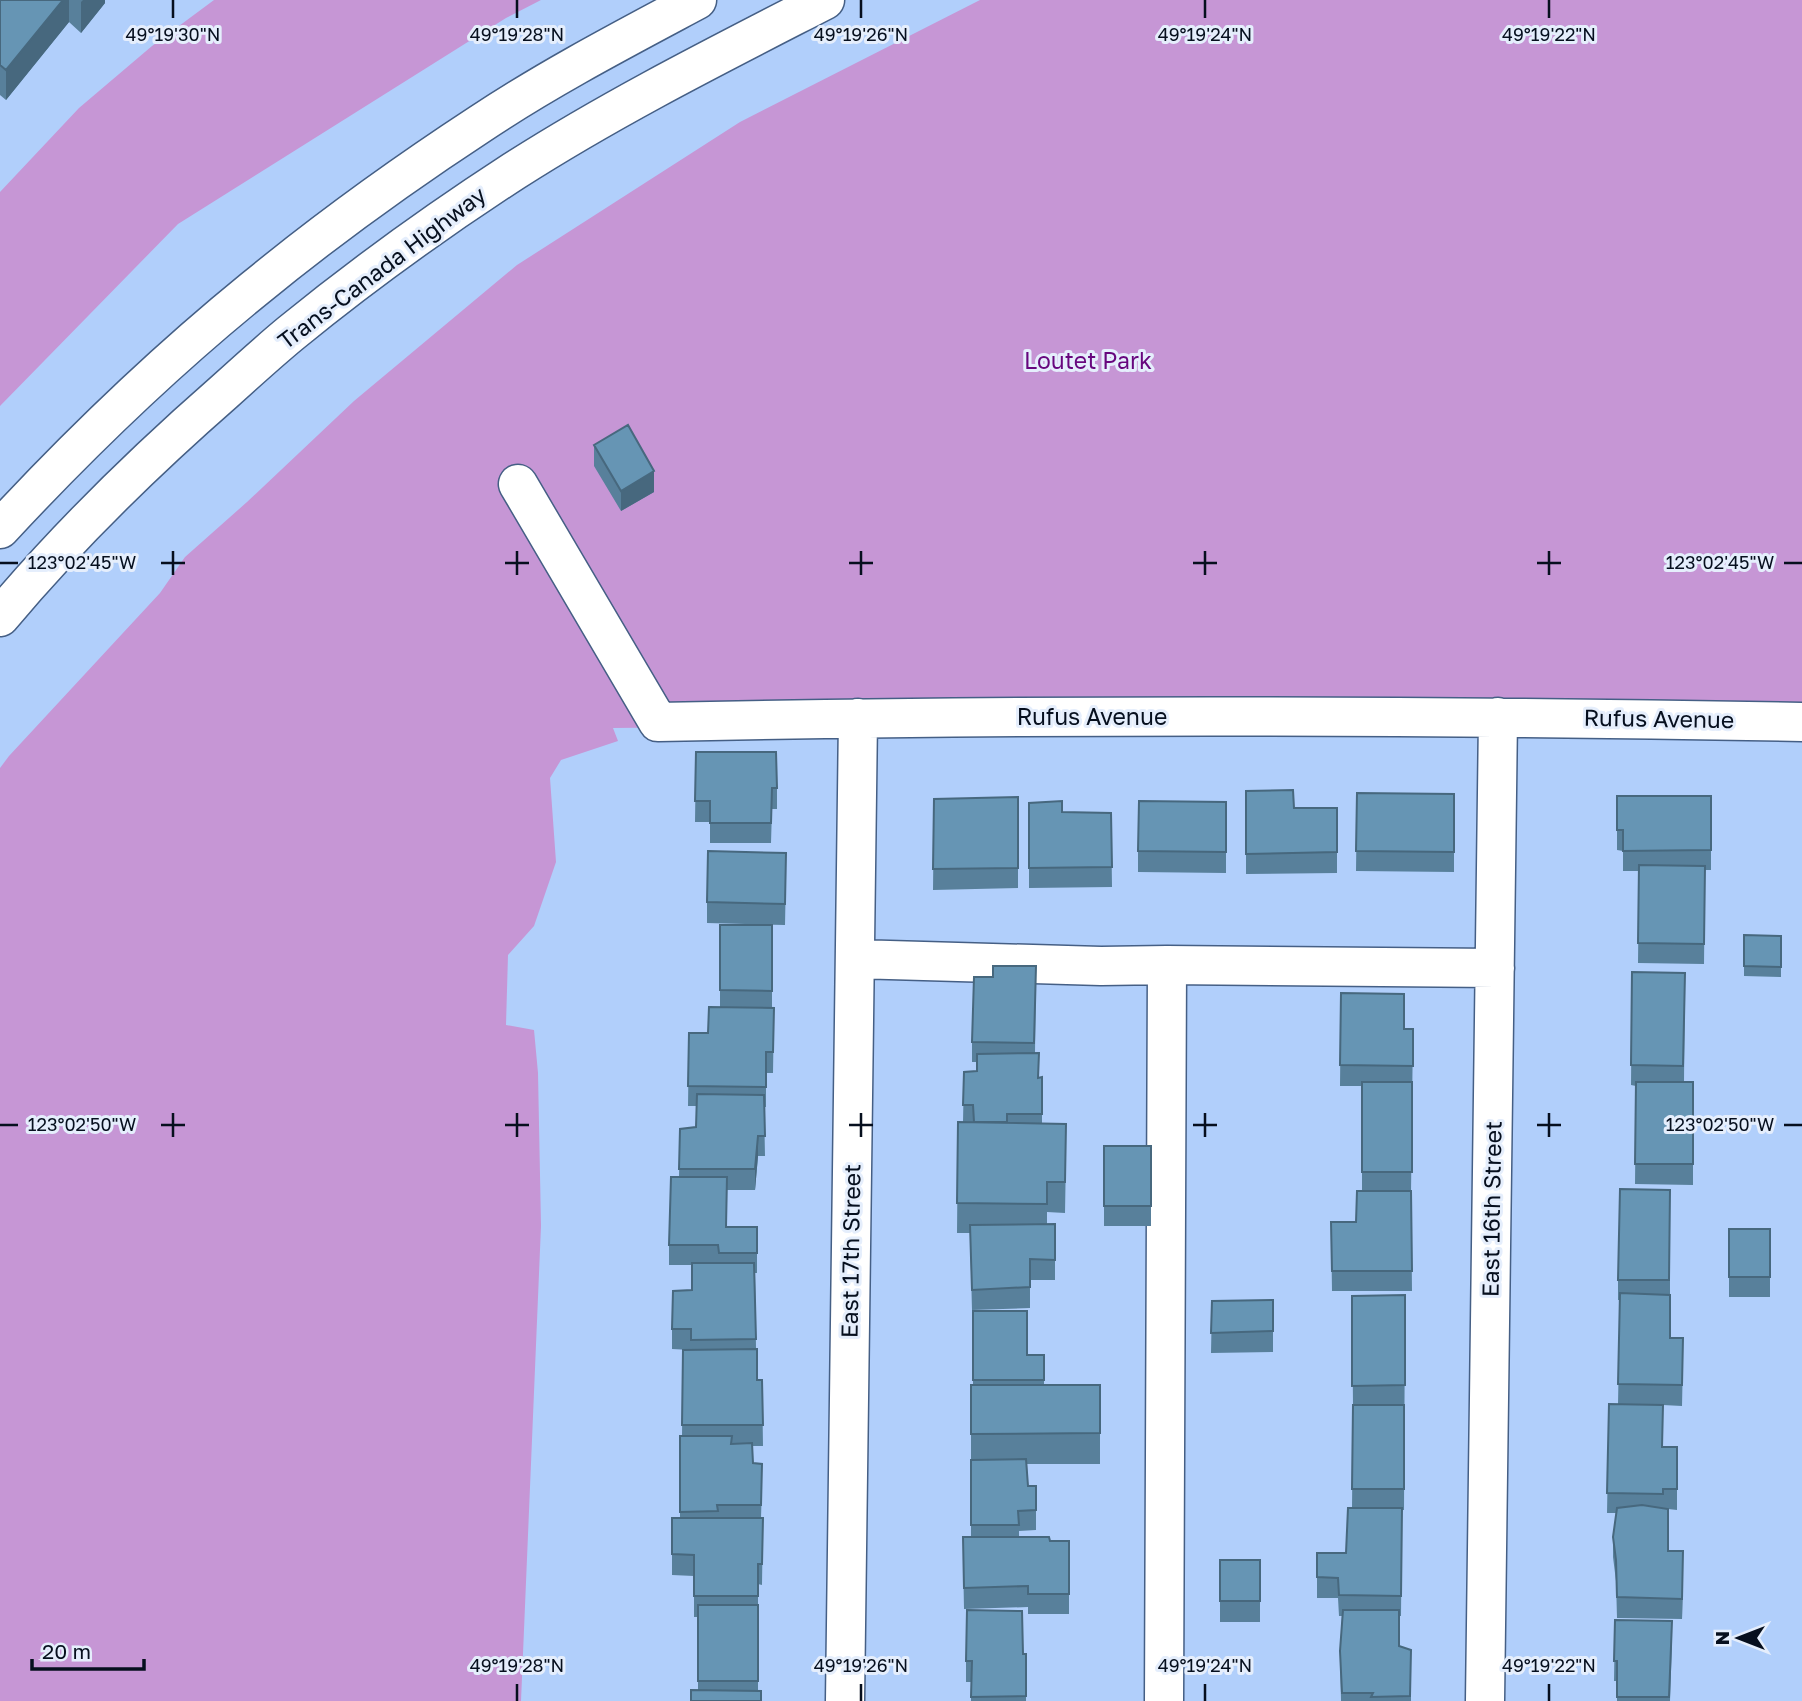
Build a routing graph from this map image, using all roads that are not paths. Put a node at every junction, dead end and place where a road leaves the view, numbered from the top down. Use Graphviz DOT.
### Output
graph roads {
  1 [pos="696,0"];
  2 [pos="825,0"];
  3 [pos="518,484"];
  4 [pos="0,530"];
  5 [pos="0,617"];
  6 [pos="1498,717"];
  7 [pos="858,718"];
  8 [pos="1802,722"];
  9 [pos="855,959"];
  10 [pos="1167,965"];
  11 [pos="1495,968"];
  12 [pos="845,1701"];
  13 [pos="1164,1701"];
  14 [pos="1485,1701"];
  1 -- 4 [label="main road"];
  2 -- 5 [label="main road, Trans-Canada Highway"];
  3 -- 7 [label="main road, Rufus Avenue"];
  6 -- 7 [label="main road, Rufus Avenue"];
  6 -- 8 [label="main road, Rufus Avenue"];
  6 -- 11 [label="main road, East 16th Street"];
  7 -- 9 [label="main road, East 17th Street"];
  9 -- 10 [label="main road"];
  9 -- 12 [label="main road, East 17th Street"];
  10 -- 11 [label="main road"];
  10 -- 13 [label="main road"];
  11 -- 14 [label="main road, East 16th Street"];
}
